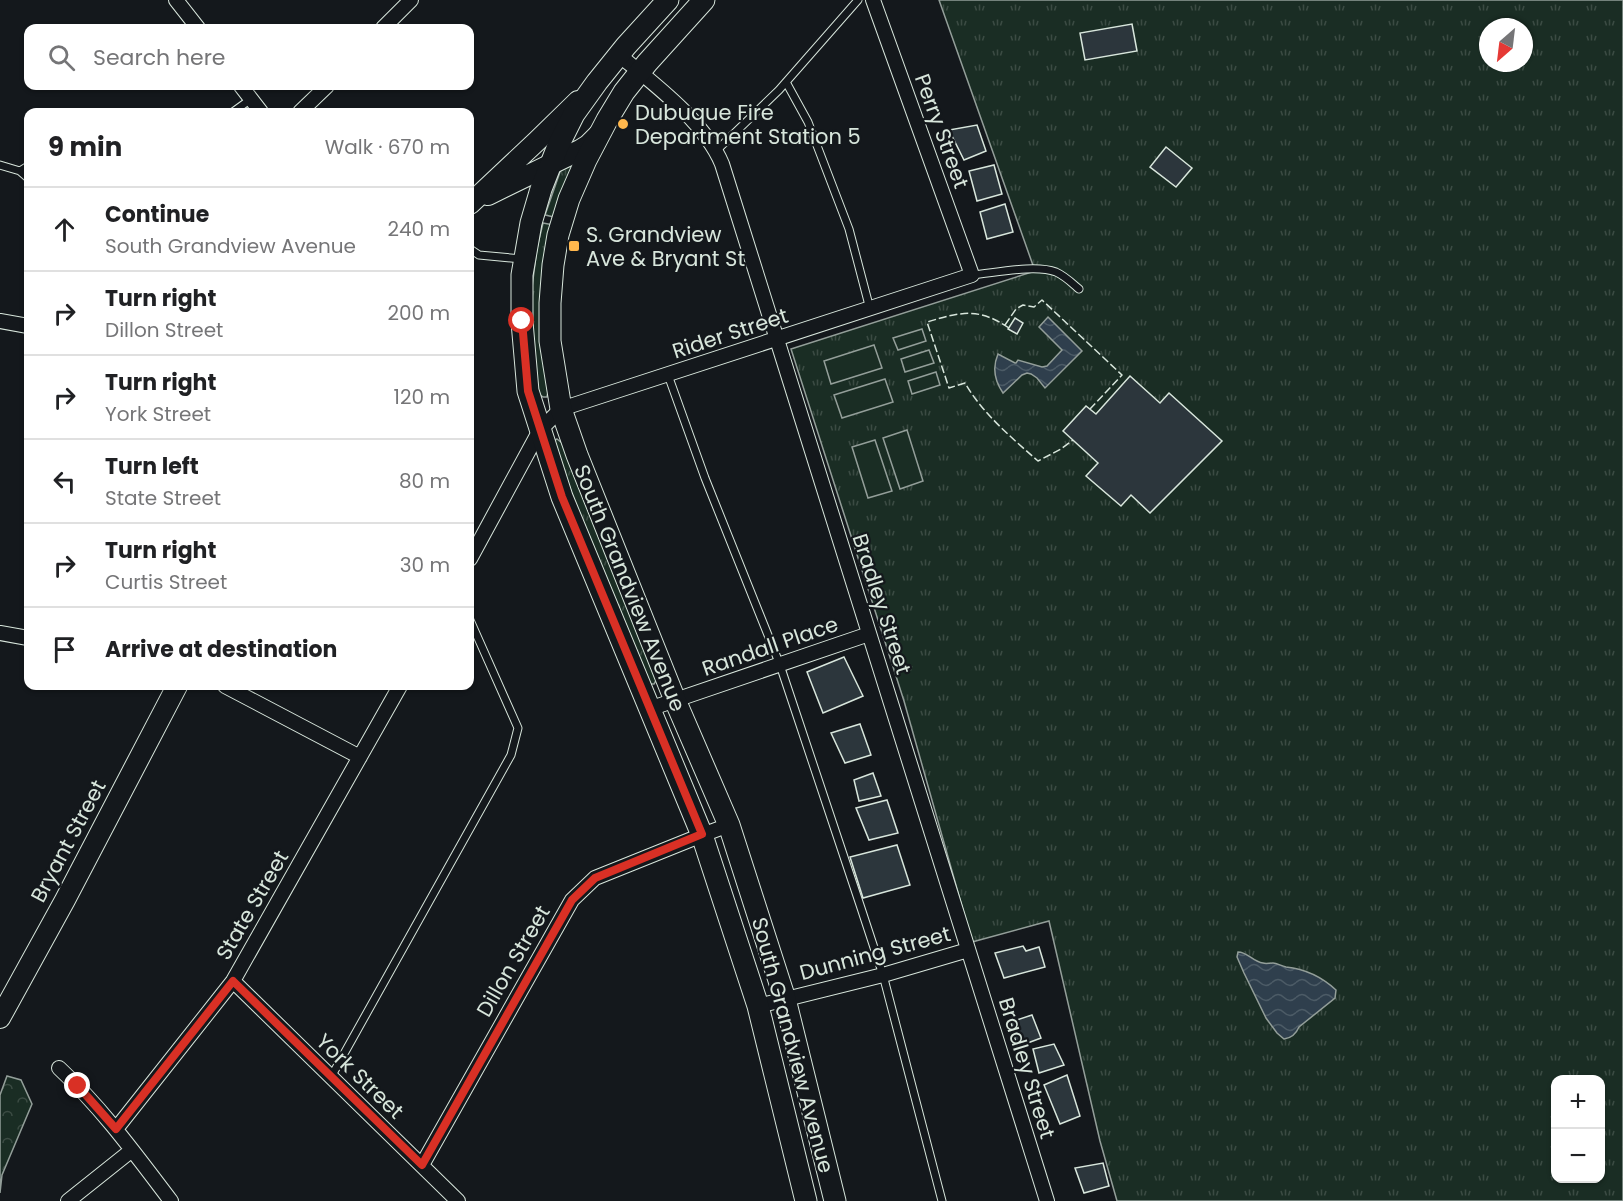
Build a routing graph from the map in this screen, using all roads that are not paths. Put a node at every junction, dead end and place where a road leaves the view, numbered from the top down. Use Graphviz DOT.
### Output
graph roads {
  1 [pos="176,0"];
  2 [pos="411,0"];
  3 [pos="668,0"];
  4 [pos="704,0"];
  5 [pos="858,0"];
  6 [pos="873,0"];
  7 [pos="195,24"];
  8 [pos="387,24"];
  9 [pos="619,55"];
  10 [pos="640,72"];
  11 [pos="597,82"];
  12 [pos="786,82"];
  13 [pos="244,90"];
  14 [pos="323,90"];
  15 [pos="251,99"];
  16 [pos="239,108"];
  17 [pos="258,108"];
  18 [pos="304,108"];
  19 [pos="600,133"];
  20 [pos="716,151"];
  21 [pos="551,164"];
  22 [pos="0,165"];
  23 [pos="24,168"];
  24 [pos="20,171"];
  25 [pos="24,174"];
  26 [pos="504,187"];
  27 [pos="474,200"];
  28 [pos="474,202"];
  29 [pos="534,213"];
  30 [pos="474,252"];
  31 [pos="525,260"];
  32 [pos="972,275"];
  33 [pos="1079,289"];
  34 [pos="870,309"];
  35 [pos="0,321"];
  36 [pos="24,325"];
  37 [pos="777,340"];
  38 [pos="668,375"];
  39 [pos="561,410"];
  40 [pos="540,430"];
  41 [pos="474,553"];
  42 [pos="474,629"];
  43 [pos="0,633"];
  44 [pos="870,634"];
  45 [pos="24,637"];
  46 [pos="780,665"];
  47 [pos="175,690"];
  48 [pos="233,690"];
  49 [pos="398,690"];
  50 [pos="675,700"];
  51 [pos="649,708"];
  52 [pos="360,757"];
  53 [pos="729,825"];
  54 [pos="702,834"];
  55 [pos="968,950"];
  56 [pos="883,975"];
  57 [pos="233,981"];
  58 [pos="786,999"];
  59 [pos="758,1006"];
  60 [pos="0,1018"];
  61 [pos="59,1068"];
  62 [pos="331,1077"];
  63 [pos="116,1129"];
  64 [pos="132,1150"];
  65 [pos="422,1165"];
  66 [pos="68,1201"];
  67 [pos="171,1201"];
  68 [pos="458,1201"];
  69 [pos="806,1201"];
  70 [pos="835,1201"];
  71 [pos="942,1201"];
  72 [pos="1047,1201"];
  1 -- 7 [label="street"];
  2 -- 8 [label="street"];
  3 -- 9 [label="main road, South Grandview Avenue"];
  4 -- 10 [label="main road, South Grandview Avenue"];
  5 -- 12 [label="lane"];
  6 -- 32 [label="street, Perry Street"];
  9 -- 10 [label="street, Bradley Street"];
  9 -- 11 [label="main road, South Grandview Avenue"];
  10 -- 19 [label="main road, South Grandview Avenue"];
  10 -- 20 [label="street, Bradley Street"];
  11 -- 21 [label="main road, South Grandview Avenue"];
  11 -- 27 [label="main road"];
  12 -- 20 [label="lane"];
  12 -- 34 [label="lane"];
  13 -- 15 [label="street"];
  14 -- 18 [label="street"];
  15 -- 16 [label="lane"];
  15 -- 17 [label="street"];
  19 -- 21 [label="main road"];
  19 -- 39 [label="main road, South Grandview Avenue"];
  20 -- 37 [label="street, Bradley Street"];
  21 -- 26 [label="main road"];
  21 -- 29 [label="main road, South Grandview Avenue"];
  22 -- 24 [label="lane"];
  23 -- 24 [label="lane"];
  24 -- 25 [label="lane"];
  26 -- 28 [label="main road"];
  26 -- 29 [label="main road"];
  29 -- 31 [label="main road, South Grandview Avenue"];
  30 -- 31 [label="lane"];
  31 -- 40 [label="main road, South Grandview Avenue"];
  32 -- 33 [label="lane"];
  32 -- 34 [label="street, Rider Street"];
  34 -- 37 [label="street, Rider Street"];
  35 -- 36 [label="street"];
  37 -- 38 [label="street, Rider Street"];
  37 -- 44 [label="street, Bradley Street"];
  38 -- 39 [label="street, Rider Street"];
  38 -- 46 [label="lane"];
  39 -- 40 [label="street, Rider Street"];
  39 -- 50 [label="main road, South Grandview Avenue"];
  40 -- 41 [label="street, Rider Street"];
  40 -- 51 [label="main road, South Grandview Avenue"];
  42 -- 62 [label="lane"];
  43 -- 45 [label="street"];
  44 -- 46 [label="street, Randall Place"];
  44 -- 55 [label="street, Bradley Street"];
  46 -- 50 [label="street, Randall Place"];
  46 -- 56 [label="lane"];
  47 -- 60 [label="main road, Bryant Street"];
  48 -- 52 [label="street"];
  49 -- 52 [label="street, State Street"];
  50 -- 51 [label="street, Randall Place"];
  50 -- 53 [label="main road, South Grandview Avenue"];
  51 -- 54 [label="main road, South Grandview Avenue"];
  52 -- 57 [label="street, State Street"];
  53 -- 54 [label="street, Dillon Street"];
  53 -- 58 [label="main road, South Grandview Avenue"];
  54 -- 59 [label="main road, South Grandview Avenue"];
  54 -- 65 [label="street, Dillon Street"];
  55 -- 56 [label="street, Dunning Street"];
  55 -- 72 [label="street, Bradley Street"];
  56 -- 58 [label="street, Dunning Street"];
  56 -- 71 [label="lane"];
  57 -- 62 [label="street, York Street"];
  57 -- 63 [label="street, State Street"];
  58 -- 59 [label="street, Dunning Street"];
  58 -- 70 [label="main road, South Grandview Avenue"];
  59 -- 69 [label="main road, South Grandview Avenue"];
  61 -- 63 [label="street"];
  62 -- 65 [label="street, York Street"];
  63 -- 64 [label="street"];
  64 -- 66 [label="street"];
  64 -- 67 [label="street"];
  65 -- 68 [label="street, York Street"];
}
